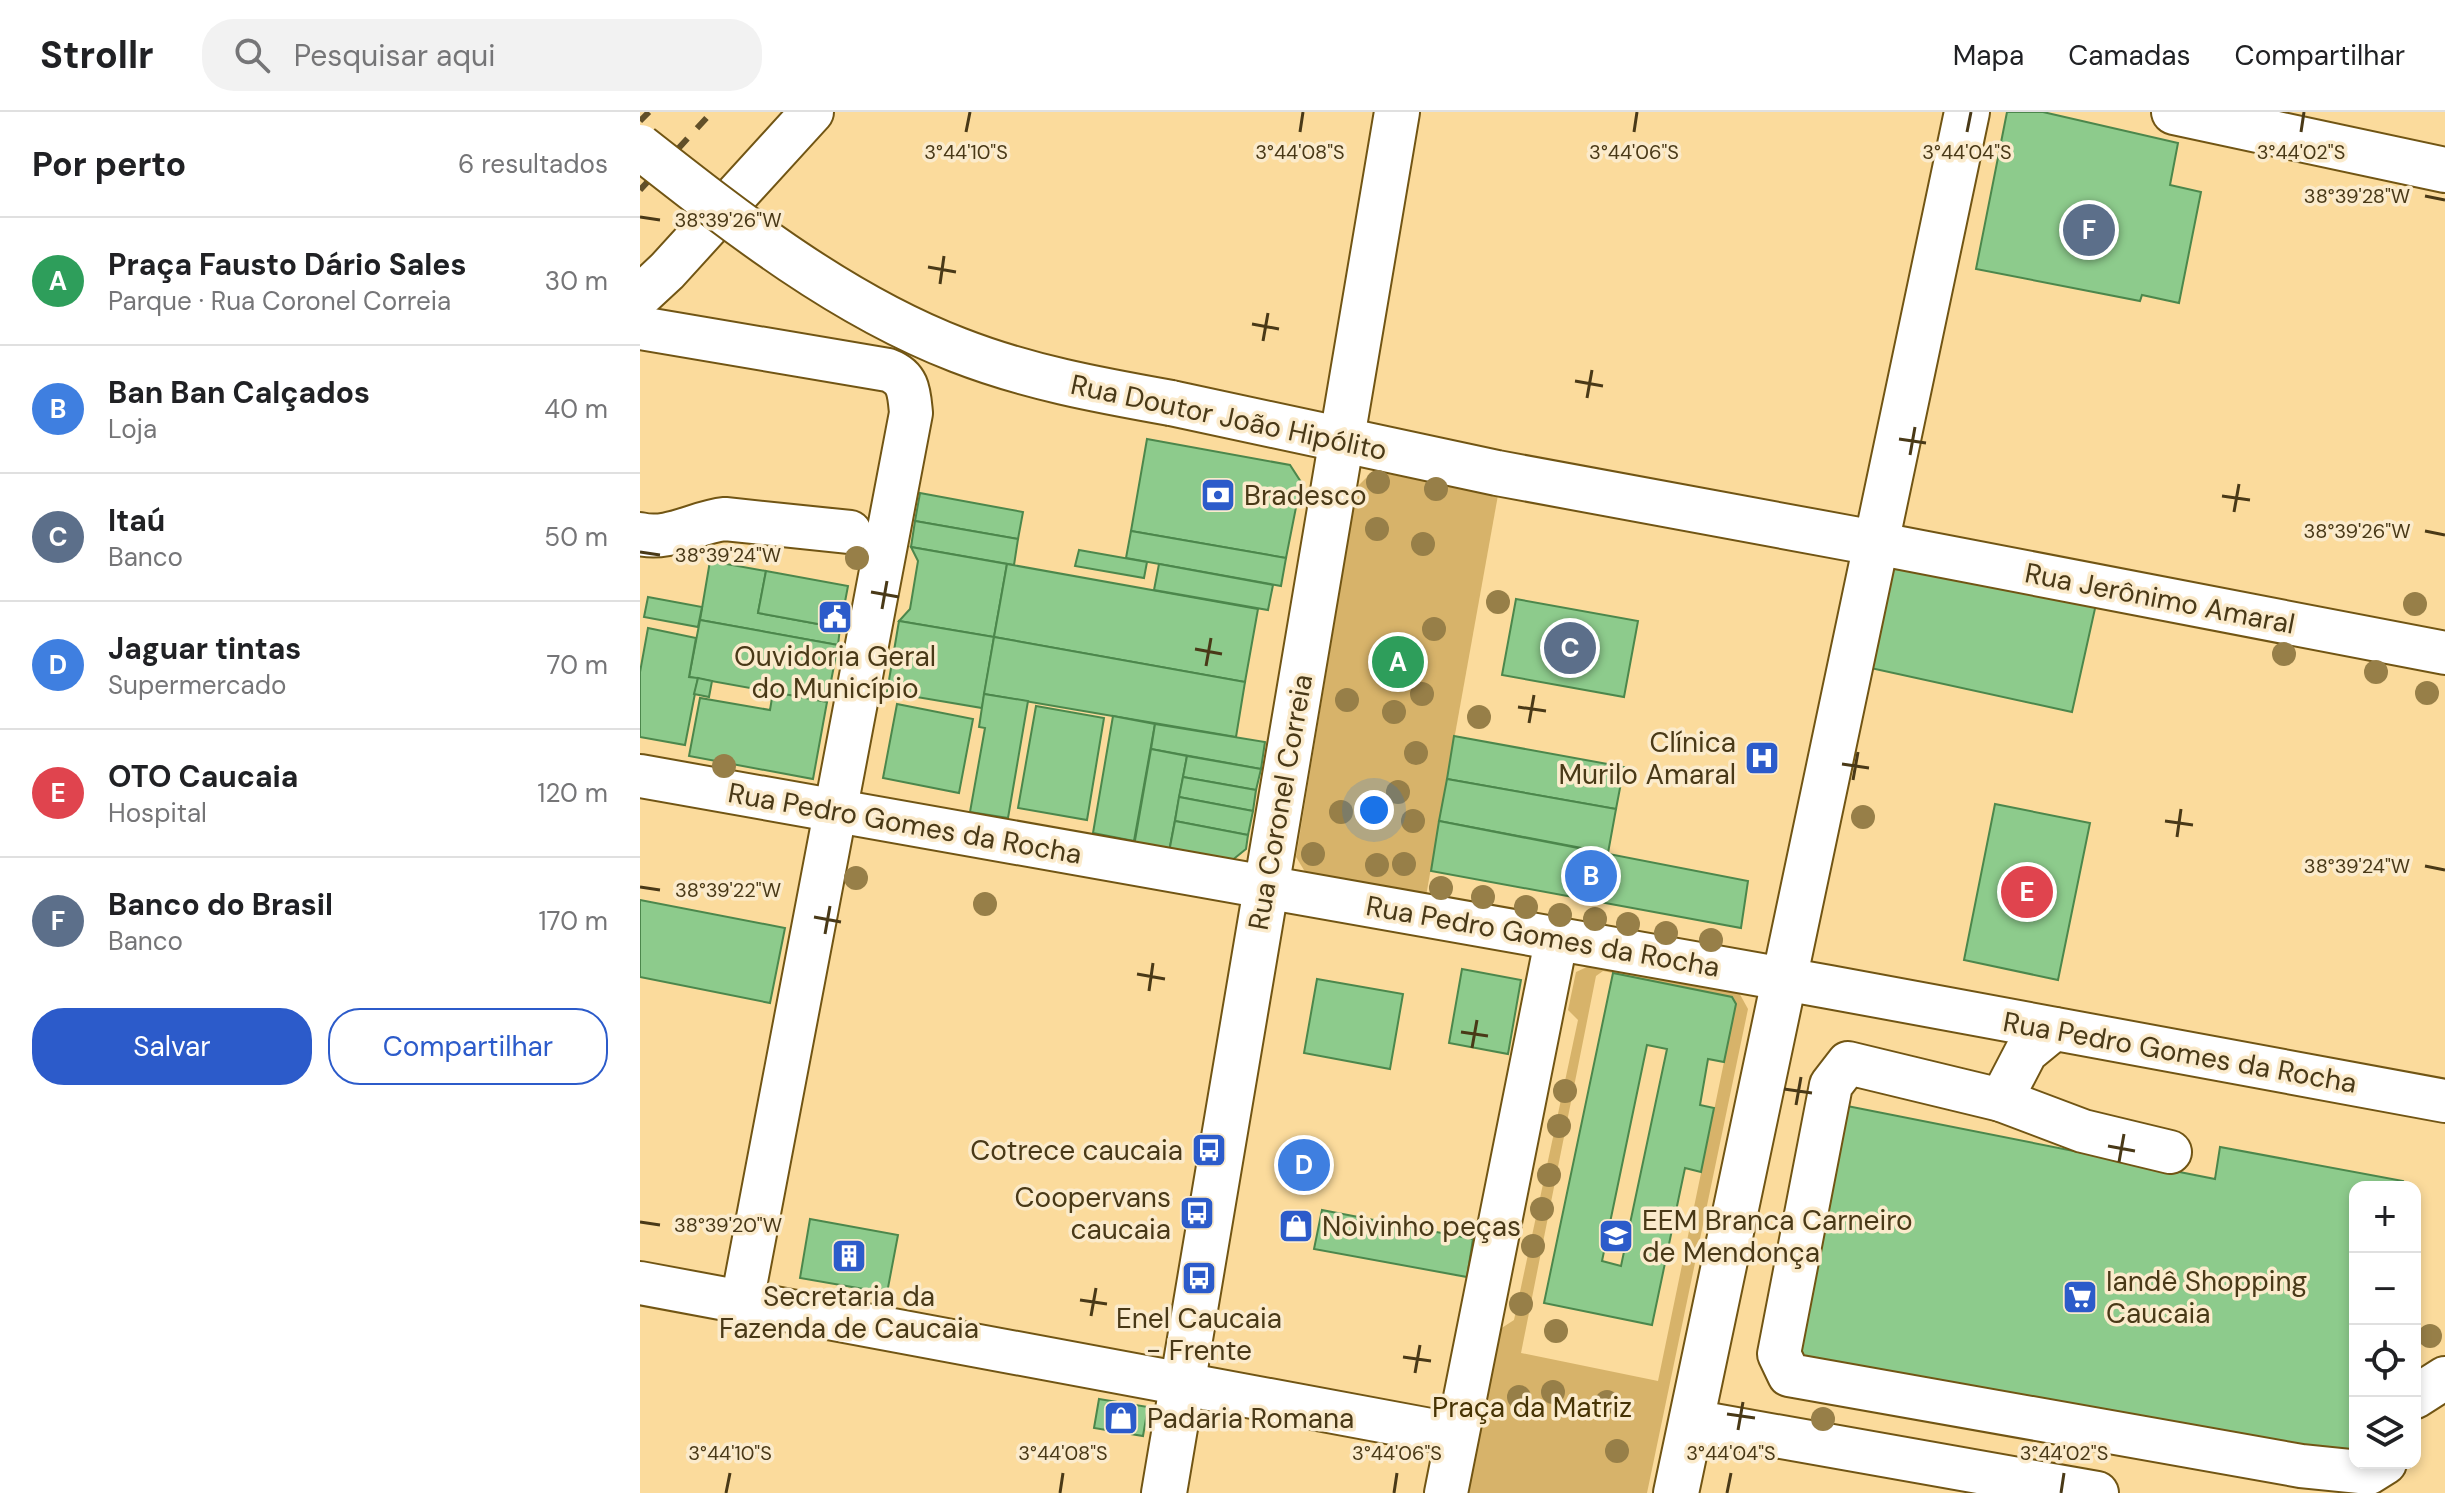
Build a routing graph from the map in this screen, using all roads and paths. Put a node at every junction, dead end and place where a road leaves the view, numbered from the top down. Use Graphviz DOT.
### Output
graph roads {
  1 [pos="812,112"];
  2 [pos="1397,112"];
  3 [pos="1967,112"];
  4 [pos="2174,112"];
  5 [pos="640,147"];
  6 [pos="2445,170"];
  7 [pos="640,296"];
  8 [pos="640,328"];
  9 [pos="1341,440"];
  10 [pos="850,532"];
  11 [pos="640,534"];
  12 [pos="1875,543"];
  13 [pos="2445,653"];
  14 [pos="640,776"];
  15 [pos="837,809"];
  16 [pos="1265,887"];
  17 [pos="1556,941"];
  18 [pos="1782,978"];
  19 [pos="2054,1029"];
  20 [pos="2001,1100"];
  21 [pos="2445,1101"];
  22 [pos="2170,1152"];
  23 [pos="640,1283"];
  24 [pos="742,1302"];
  25 [pos="2445,1378"];
  26 [pos="1182,1382"];
  27 [pos="2421,1393"];
  28 [pos="1691,1421"];
  29 [pos="1457,1435"];
  30 [pos="2375,1469"];
  31 [pos="1164,1493"];
  32 [pos="1446,1493"];
  33 [pos="1676,1493"];
  34 [pos="2097,1493"];
  1 -- 7 [label="street"];
  2 -- 9 [label="main road, Rua Coronel Correia"];
  3 -- 12 [label="main road"];
  4 -- 6 [label="main road"];
  5 -- 9 [label="main road, Rua Doutor João Hipólito, bridge"];
  8 -- 15 [label="street"];
  9 -- 12 [label="main road, Rua Doutor João Hipólito"];
  9 -- 16 [label="main road, Rua Coronel Correia"];
  10 -- 11 [label="street"];
  12 -- 13 [label="street, Rua Jerônimo Amaral"];
  12 -- 18 [label="main road"];
  14 -- 15 [label="street, Rua Pedro Gomes da Rocha"];
  15 -- 16 [label="street, Rua Pedro Gomes da Rocha"];
  15 -- 24 [label="street"];
  16 -- 17 [label="street, Rua Pedro Gomes da Rocha"];
  16 -- 26 [label="main road, Rua Coronel Correia"];
  17 -- 18 [label="street, Rua Pedro Gomes da Rocha"];
  17 -- 29 [label="street"];
  18 -- 19 [label="street, Rua Pedro Gomes da Rocha"];
  18 -- 28 [label="main road"];
  19 -- 20 [label="street"];
  19 -- 21 [label="street, Rua Pedro Gomes da Rocha"];
  20 -- 22 [label="street"];
  20 -- 30 [label="street"];
  23 -- 24 [label="street"];
  24 -- 26 [label="street"];
  25 -- 27 [label="street"];
  26 -- 29 [label="street"];
  26 -- 31 [label="main road, Rua Coronel Correia"];
  28 -- 33 [label="main road"];
  28 -- 34 [label="street"];
  29 -- 32 [label="street"];
}
